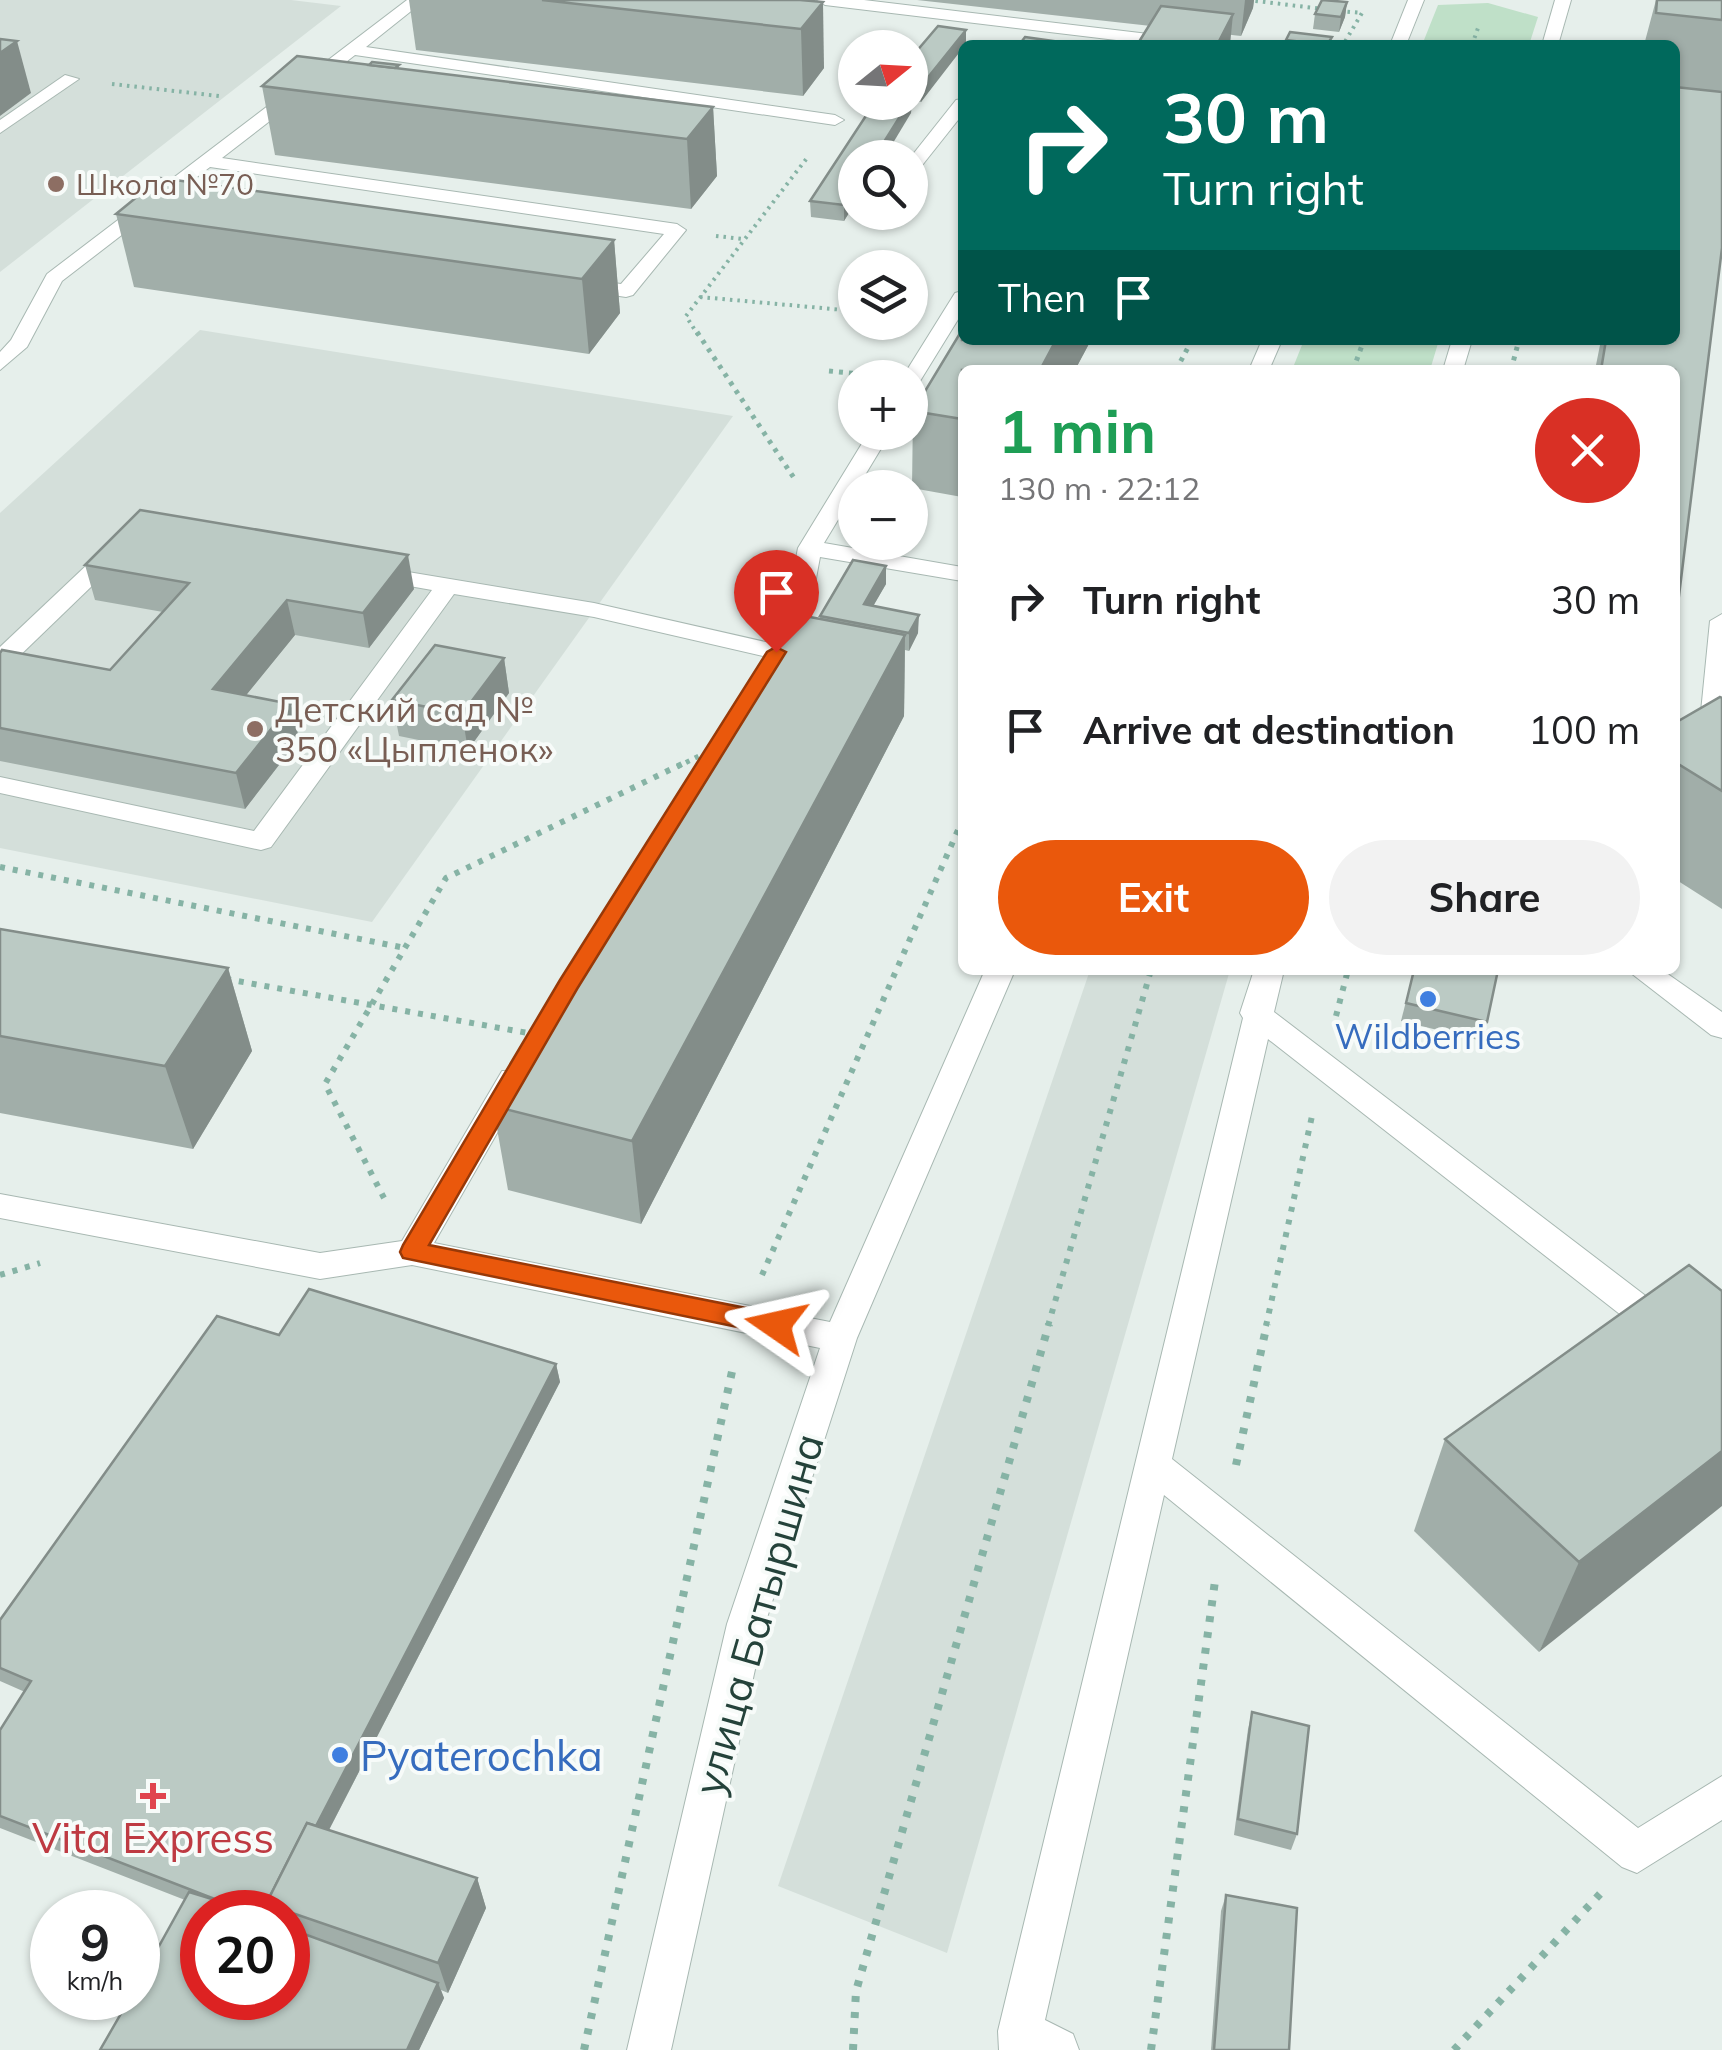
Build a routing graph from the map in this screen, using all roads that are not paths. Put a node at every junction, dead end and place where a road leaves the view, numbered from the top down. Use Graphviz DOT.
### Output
graph roads {
  1 [pos="417,0"];
  2 [pos="824,0"];
  3 [pos="1416,0"];
  4 [pos="1563,0"];
  5 [pos="1028,23"];
  6 [pos="1014,40"];
  7 [pos="1119,40"];
  8 [pos="1400,40"];
  9 [pos="1551,40"];
  10 [pos="352,50"];
  11 [pos="71,79"];
  12 [pos="958,109"];
  13 [pos="835,120"];
  14 [pos="0,128"];
  15 [pos="928,146"];
  16 [pos="206,161"];
  17 [pos="567,282"];
  18 [pos="958,304"];
  19 [pos="923,360"];
  20 [pos="0,364"];
  21 [pos="869,450"];
  22 [pos="134,534"];
  23 [pos="818,535"];
  24 [pos="349,570"];
  25 [pos="958,573"];
  26 [pos="448,586"];
  27 [pos="1722,621"];
  28 [pos="776,652"];
  29 [pos="0,661"];
  30 [pos="718,746"];
  31 [pos="1716,760"];
  32 [pos="1680,765"];
  33 [pos="0,785"];
  34 [pos="998,975"];
  35 [pos="1267,975"];
  36 [pos="1649,975"];
  37 [pos="1256,1013"];
  38 [pos="1722,1027"];
  39 [pos="539,1036"];
  40 [pos="0,1206"];
  41 [pos="412,1252"];
  42 [pos="1656,1323"];
  43 [pos="840,1338"];
  44 [pos="1151,1463"];
  45 [pos="1722,1796"];
  46 [pos="1033,2044"];
  47 [pos="650,2050"];
  1 -- 10 [label="street"];
  2 -- 5 [label="street"];
  3 -- 8 [label="street"];
  4 -- 9 [label="street"];
  5 -- 6 [label="street"];
  5 -- 7 [label="street"];
  10 -- 13 [label="street"];
  10 -- 16 [label="street"];
  11 -- 14 [label="street"];
  12 -- 15 [label="street"];
  16 -- 17 [label="street"];
  16 -- 20 [label="street"];
  18 -- 19 [label="street"];
  21 -- 23 [label="street"];
  22 -- 29 [label="street"];
  23 -- 25 [label="street"];
  23 -- 28 [label="street"];
  24 -- 26 [label="street"];
  26 -- 28 [label="street"];
  26 -- 33 [label="street"];
  27 -- 31 [label="street"];
  28 -- 30 [label="street"];
  31 -- 32 [label="street"];
  34 -- 43 [label="street, улица Батыршина"];
  35 -- 37 [label="street"];
  36 -- 38 [label="street"];
  37 -- 42 [label="street"];
  37 -- 44 [label="street"];
  39 -- 41 [label="street"];
  40 -- 41 [label="street"];
  41 -- 43 [label="street"];
  43 -- 47 [label="street, улица Батыршина"];
  44 -- 45 [label="street"];
  44 -- 46 [label="street"];
}
